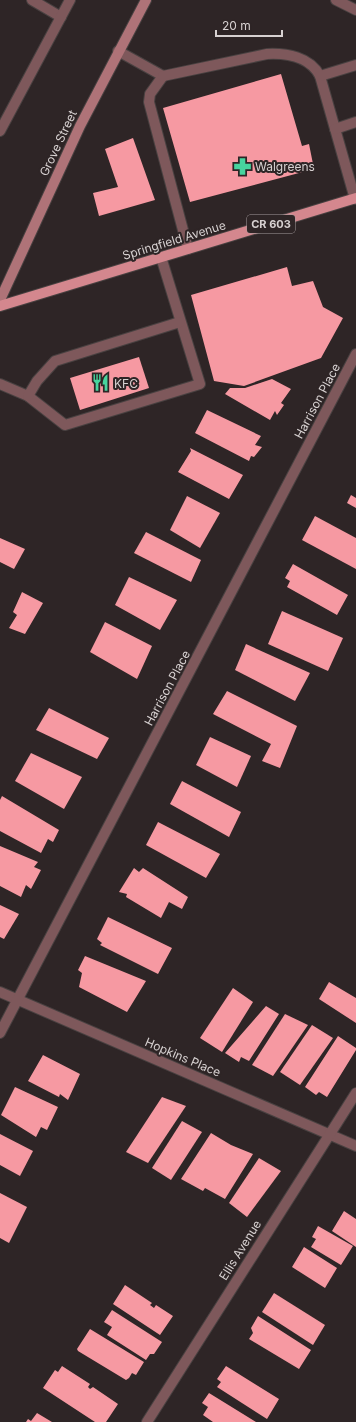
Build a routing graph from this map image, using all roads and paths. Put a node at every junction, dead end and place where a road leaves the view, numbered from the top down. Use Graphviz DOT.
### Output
graph roads {
  1 [pos="32,0"];
  2 [pos="70,0"];
  3 [pos="146,0"];
  4 [pos="336,0"];
  5 [pos="356,10"];
  6 [pos="61,17"];
  7 [pos="118,51"];
  8 [pos="356,66"];
  9 [pos="163,76"];
  10 [pos="320,76"];
  11 [pos="356,122"];
  12 [pos="335,128"];
  13 [pos="0,131"];
  14 [pos="355,199"];
  15 [pos="188,249"];
  16 [pos="161,257"];
  17 [pos="0,300"];
  18 [pos="0,306"];
  19 [pos="180,322"];
  20 [pos="356,354"];
  21 [pos="0,384"];
  22 [pos="28,396"];
  23 [pos="0,992"];
  24 [pos="17,1001"];
  25 [pos="0,1033"];
  26 [pos="356,1093"];
  27 [pos="329,1134"];
  28 [pos="356,1146"];
  29 [pos="147,1422"];
  1 -- 6 [label="street"];
  2 -- 6 [label="street"];
  3 -- 7 [label="main road, Grove Street"];
  4 -- 5 [label="street"];
  6 -- 13 [label="street"];
  7 -- 9 [label="street"];
  7 -- 17 [label="main road, Grove Street"];
  8 -- 10 [label="street"];
  9 -- 10 [label="street"];
  9 -- 15 [label="street"];
  10 -- 12 [label="street"];
  11 -- 12 [label="street"];
  12 -- 14 [label="street"];
  14 -- 15 [label="main road, Springfield Avenue / CR 603"];
  15 -- 16 [label="main road, Springfield Avenue / CR 603"];
  16 -- 18 [label="main road, Springfield Avenue / CR 603"];
  16 -- 19 [label="street"];
  19 -- 22 [label="street"];
  19 -- 22 [label="street"];
  20 -- 24 [label="street, Harrison Place"];
  21 -- 22 [label="street"];
  23 -- 24 [label="street, Hopkins Place"];
  24 -- 25 [label="street, Harrison Place"];
  24 -- 27 [label="street, Hopkins Place"];
  26 -- 27 [label="street, Ellis Avenue"];
  27 -- 28 [label="street, Hopkins Place"];
  27 -- 29 [label="street, Ellis Avenue"];
}
